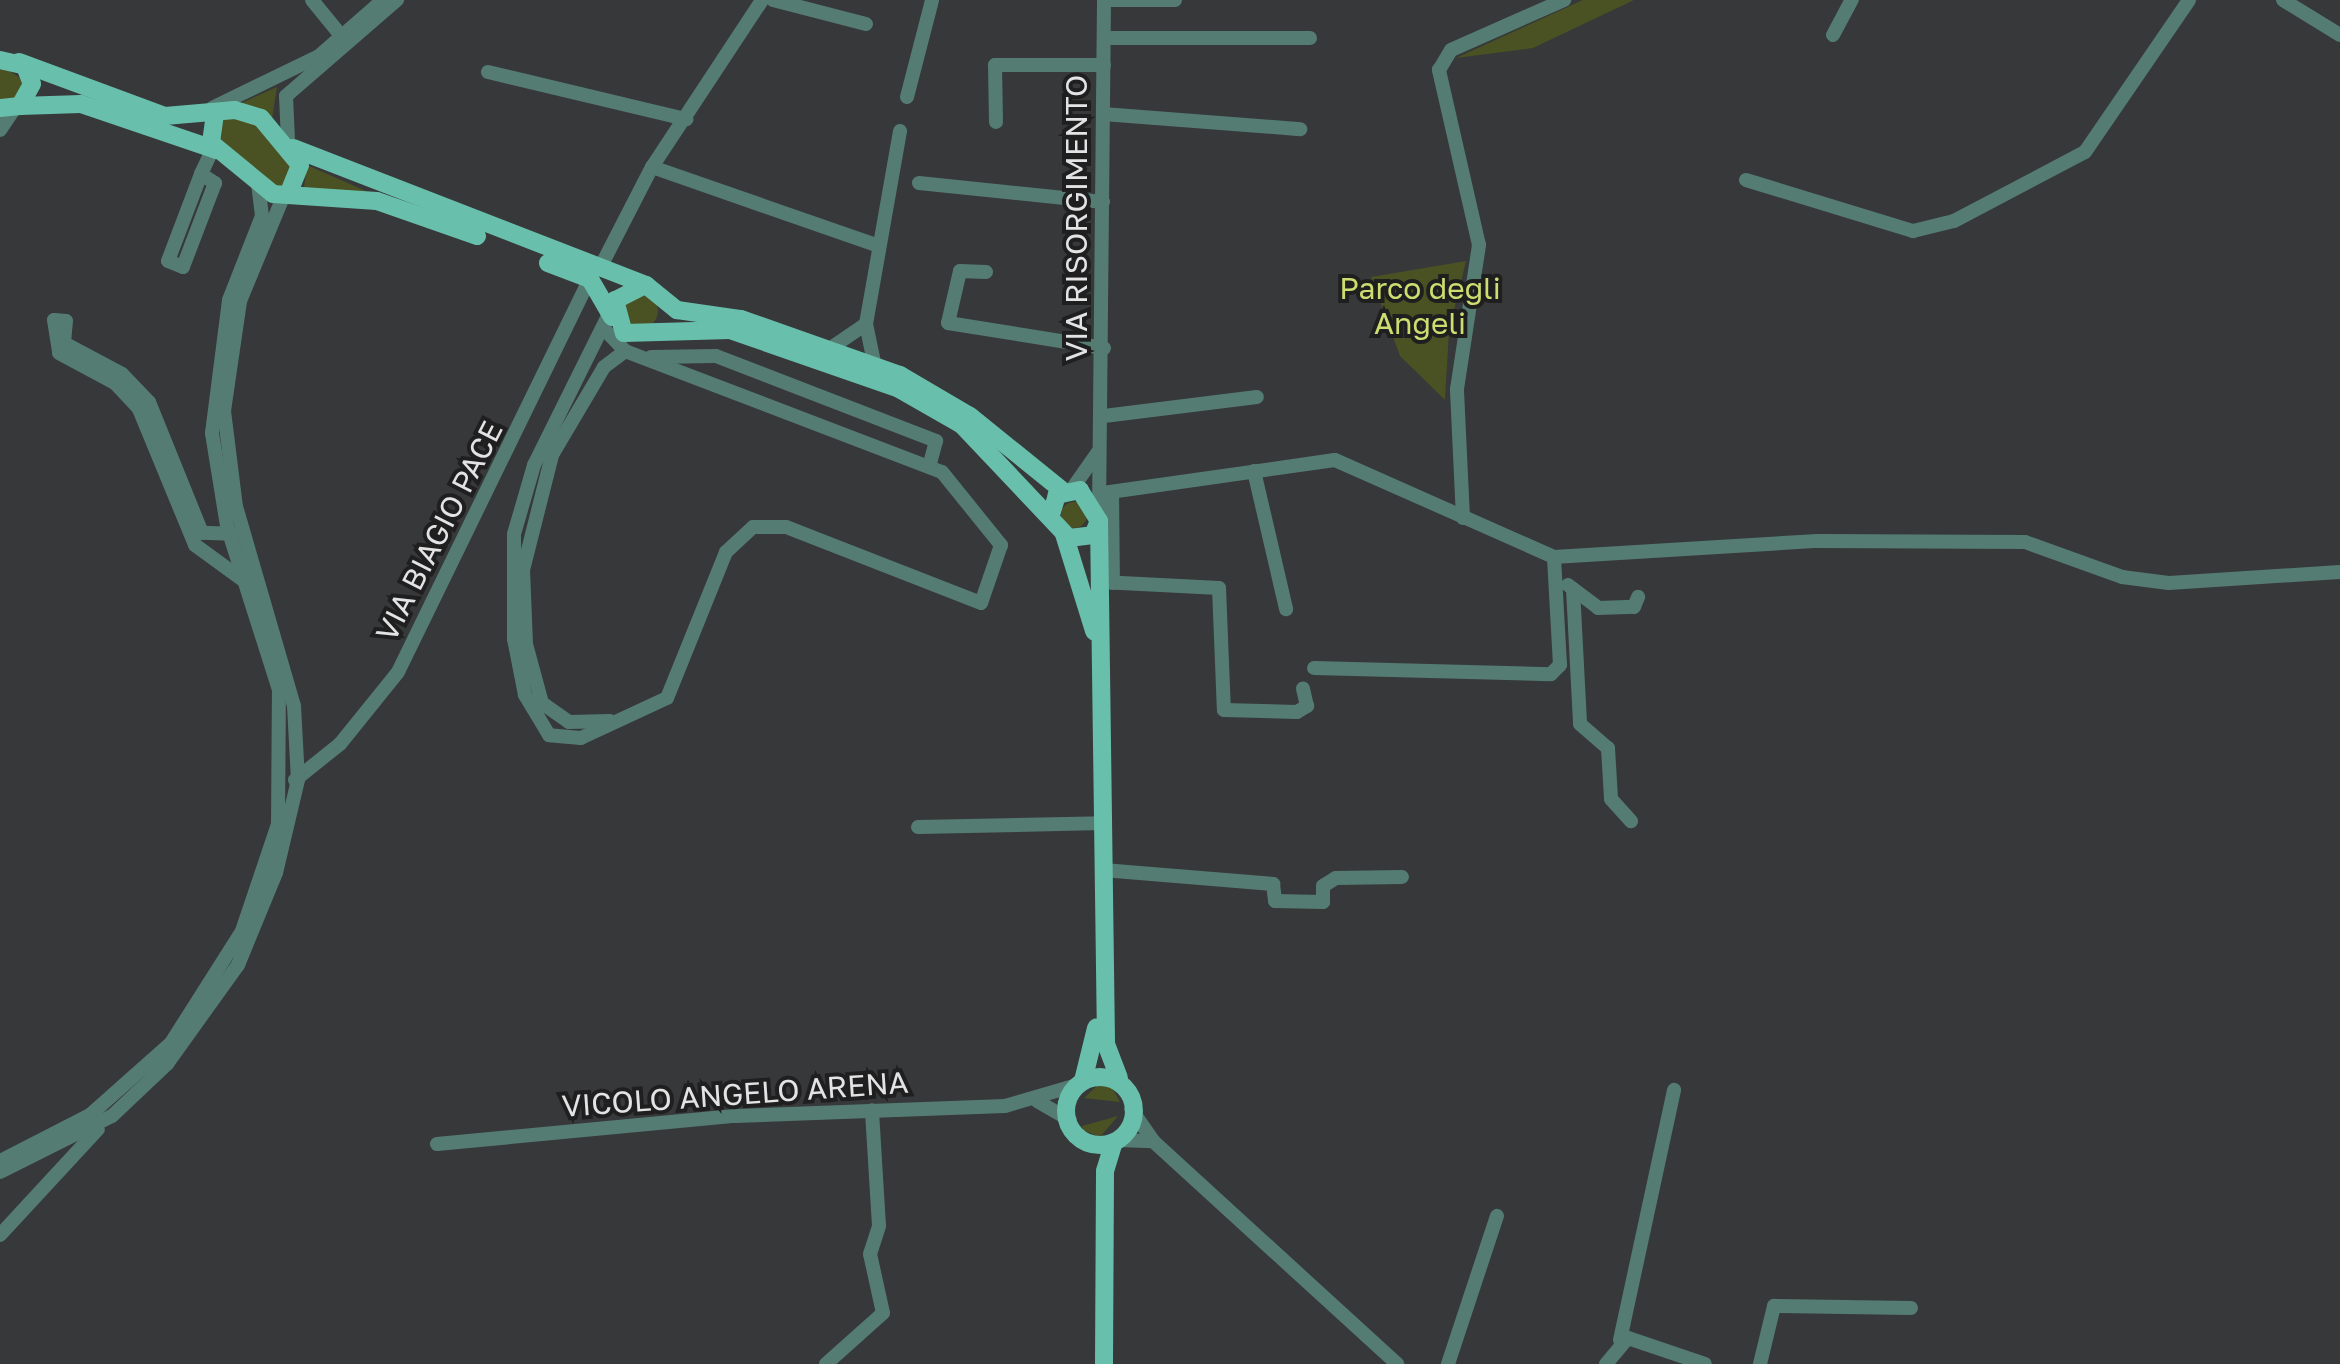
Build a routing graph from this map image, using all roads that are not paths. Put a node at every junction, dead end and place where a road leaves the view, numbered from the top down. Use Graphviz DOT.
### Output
graph roads {
  1 [pos="312,0"];
  2 [pos="383,0"];
  3 [pos="398,0"];
  4 [pos="762,0"];
  5 [pos="774,0"];
  6 [pos="932,0"];
  7 [pos="1104,0"];
  8 [pos="1175,0"];
  9 [pos="1564,0"];
  10 [pos="1852,0"];
  11 [pos="2189,0"];
  12 [pos="2288,2"];
  13 [pos="866,24"];
  14 [pos="1832,35"];
  15 [pos="2339,37"];
  16 [pos="344,38"];
  17 [pos="1104,38"];
  18 [pos="1310,38"];
  19 [pos="8,58"];
  20 [pos="1104,66"];
  21 [pos="488,72"];
  22 [pos="280,77"];
  23 [pos="286,96"];
  24 [pos="906,96"];
  25 [pos="12,108"];
  26 [pos="222,108"];
  27 [pos="1103,114"];
  28 [pos="686,119"];
  29 [pos="996,122"];
  30 [pos="1300,129"];
  31 [pos="0,130"];
  32 [pos="900,131"];
  33 [pos="290,144"];
  34 [pos="216,149"];
  35 [pos="652,167"];
  36 [pos="201,174"];
  37 [pos="1746,180"];
  38 [pos="258,183"];
  39 [pos="919,183"];
  40 [pos="286,195"];
  41 [pos="1104,202"];
  42 [pos="879,246"];
  43 [pos="986,272"];
  44 [pos="595,274"];
  45 [pos="646,285"];
  46 [pos="662,298"];
  47 [pos="610,317"];
  48 [pos="866,324"];
  49 [pos="640,346"];
  50 [pos="1104,348"];
  51 [pos="828,350"];
  52 [pos="222,359"];
  53 [pos="875,367"];
  54 [pos="1257,398"];
  55 [pos="854,410"];
  56 [pos="1104,416"];
  57 [pos="845,433"];
  58 [pos="1102,436"];
  59 [pos="930,464"];
  60 [pos="1254,471"];
  61 [pos="1068,490"];
  62 [pos="1107,492"];
  63 [pos="1052,515"];
  64 [pos="1099,517"];
  65 [pos="1463,518"];
  66 [pos="229,533"];
  67 [pos="1064,534"];
  68 [pos="244,554"];
  69 [pos="1558,557"];
  70 [pos="217,558"];
  71 [pos="2340,572"];
  72 [pos="1108,582"];
  73 [pos="1569,585"];
  74 [pos="250,589"];
  75 [pos="1638,597"];
  76 [pos="1286,609"];
  77 [pos="1314,668"];
  78 [pos="1302,688"];
  79 [pos="1102,691"];
  80 [pos="616,721"];
  81 [pos="1575,746"];
  82 [pos="291,779"];
  83 [pos="1631,821"];
  84 [pos="1103,823"];
  85 [pos="918,827"];
  86 [pos="1103,870"];
  87 [pos="1402,877"];
  88 [pos="1103,938"];
  89 [pos="208,1003"];
  90 [pos="1119,1078"];
  91 [pos="1082,1083"];
  92 [pos="1674,1090"];
  93 [pos="1036,1101"];
  94 [pos="1131,1109"];
  95 [pos="872,1110"];
  96 [pos="1070,1120"];
  97 [pos="72,1139"];
  98 [pos="1116,1141"];
  99 [pos="1153,1141"];
  100 [pos="1081,1142"];
  101 [pos="437,1144"];
  102 [pos="37,1158"];
  103 [pos="0,1161"];
  104 [pos="51,1170"];
  105 [pos="0,1172"];
  106 [pos="44,1184"];
  107 [pos="1497,1216"];
  108 [pos="0,1234"];
  109 [pos="1103,1281"];
  110 [pos="1911,1308"];
  111 [pos="1620,1340"];
  112 [pos="826,1364"];
  113 [pos="1104,1364"];
  114 [pos="1398,1364"];
  115 [pos="1448,1364"];
  116 [pos="1606,1364"];
  117 [pos="1705,1364"];
  118 [pos="1760,1364"];
  1 -- 16 [label="street"];
  2 -- 16 [label="street"];
  3 -- 23 [label="street"];
  4 -- 28 [label="street, VIA BIAGIO PACE"];
  5 -- 13 [label="street"];
  6 -- 24 [label="street"];
  7 -- 8 [label="street"];
  7 -- 17 [label="street, VIA RISORGIMENTO"];
  9 -- 65 [label="street"];
  10 -- 14 [label="street"];
  11 -- 37 [label="street"];
  12 -- 15 [label="street"];
  16 -- 22 [label="street"];
  17 -- 18 [label="street"];
  17 -- 20 [label="street, VIA RISORGIMENTO"];
  19 -- 25 [label="main road"];
  19 -- 26 [label="main road"];
  20 -- 27 [label="street, VIA RISORGIMENTO"];
  20 -- 29 [label="street"];
  21 -- 28 [label="street"];
  22 -- 23 [label="street"];
  22 -- 26 [label="street"];
  23 -- 33 [label="street"];
  25 -- 31 [label="street"];
  25 -- 34 [label="main road"];
  26 -- 33 [label="main road"];
  26 -- 34 [label="main road"];
  27 -- 30 [label="street"];
  27 -- 41 [label="street, VIA RISORGIMENTO"];
  28 -- 35 [label="street, VIA BIAGIO PACE"];
  32 -- 42 [label="street"];
  33 -- 40 [label="main road"];
  33 -- 44 [label="main road"];
  34 -- 36 [label="street"];
  34 -- 38 [label="main road"];
  35 -- 42 [label="street"];
  35 -- 44 [label="street, VIA BIAGIO PACE"];
  36 -- 36 [label="street"];
  38 -- 40 [label="main road"];
  38 -- 52 [label="street"];
  39 -- 41 [label="street"];
  40 -- 44 [label="main road"];
  40 -- 52 [label="street"];
  41 -- 50 [label="street, VIA RISORGIMENTO"];
  42 -- 48 [label="street"];
  43 -- 50 [label="street"];
  44 -- 45 [label="main road"];
  44 -- 47 [label="main road"];
  44 -- 82 [label="street, VIA BIAGIO PACE"];
  45 -- 46 [label="main road"];
  45 -- 47 [label="main road"];
  46 -- 49 [label="main road"];
  46 -- 51 [label="main road"];
  47 -- 49 [label="main road"];
  47 -- 80 [label="street"];
  48 -- 51 [label="street"];
  48 -- 53 [label="street"];
  49 -- 55 [label="street"];
  49 -- 57 [label="street"];
  49 -- 63 [label="main road"];
  49 -- 80 [label="street"];
  50 -- 56 [label="street, VIA RISORGIMENTO"];
  51 -- 53 [label="main road"];
  52 -- 66 [label="street"];
  53 -- 61 [label="main road"];
  54 -- 56 [label="street"];
  55 -- 57 [label="street"];
  55 -- 59 [label="street"];
  56 -- 58 [label="street, VIA RISORGIMENTO"];
  57 -- 59 [label="street"];
  58 -- 61 [label="street"];
  58 -- 62 [label="street"];
  59 -- 80 [label="street"];
  60 -- 62 [label="street"];
  60 -- 65 [label="street"];
  60 -- 76 [label="street"];
  61 -- 63 [label="main road"];
  61 -- 64 [label="main road"];
  62 -- 64 [label="street"];
  62 -- 72 [label="street"];
  63 -- 67 [label="main road"];
  64 -- 67 [label="main road"];
  64 -- 72 [label="main road"];
  65 -- 69 [label="street"];
  66 -- 68 [label="street"];
  66 -- 70 [label="street"];
  66 -- 70 [label="street"];
  67 -- 79 [label="main road"];
  68 -- 70 [label="street"];
  68 -- 74 [label="street"];
  68 -- 82 [label="street"];
  69 -- 71 [label="street"];
  69 -- 73 [label="street"];
  69 -- 77 [label="street"];
  70 -- 74 [label="street"];
  72 -- 78 [label="street"];
  72 -- 79 [label="main road"];
  73 -- 75 [label="street"];
  73 -- 81 [label="street"];
  73 -- 83 [label="street"];
  74 -- 82 [label="street"];
  79 -- 84 [label="main road"];
  82 -- 89 [label="street"];
  84 -- 85 [label="street"];
  84 -- 86 [label="main road"];
  86 -- 87 [label="street"];
  86 -- 88 [label="main road"];
  88 -- 90 [label="main road"];
  88 -- 91 [label="main road"];
  89 -- 97 [label="street"];
  89 -- 97 [label="street"];
  90 -- 91 [label="main road"];
  90 -- 94 [label="main road"];
  91 -- 93 [label="street"];
  91 -- 96 [label="main road"];
  92 -- 111 [label="street"];
  93 -- 95 [label="street, VICOLO ANGELO ARENA"];
  93 -- 96 [label="street"];
  94 -- 98 [label="main road"];
  94 -- 99 [label="street"];
  95 -- 101 [label="street, VICOLO ANGELO ARENA"];
  95 -- 112 [label="street"];
  96 -- 100 [label="main road"];
  97 -- 102 [label="street"];
  97 -- 103 [label="street"];
  97 -- 104 [label="street"];
  97 -- 106 [label="street"];
  98 -- 99 [label="street"];
  98 -- 100 [label="main road"];
  98 -- 109 [label="main road"];
  99 -- 114 [label="street"];
  100 -- 109 [label="main road"];
  102 -- 104 [label="street"];
  102 -- 105 [label="street"];
  104 -- 106 [label="street"];
  106 -- 108 [label="street"];
  107 -- 115 [label="street"];
  109 -- 113 [label="main road"];
  110 -- 118 [label="street"];
  111 -- 116 [label="street"];
  111 -- 117 [label="street"];
}
